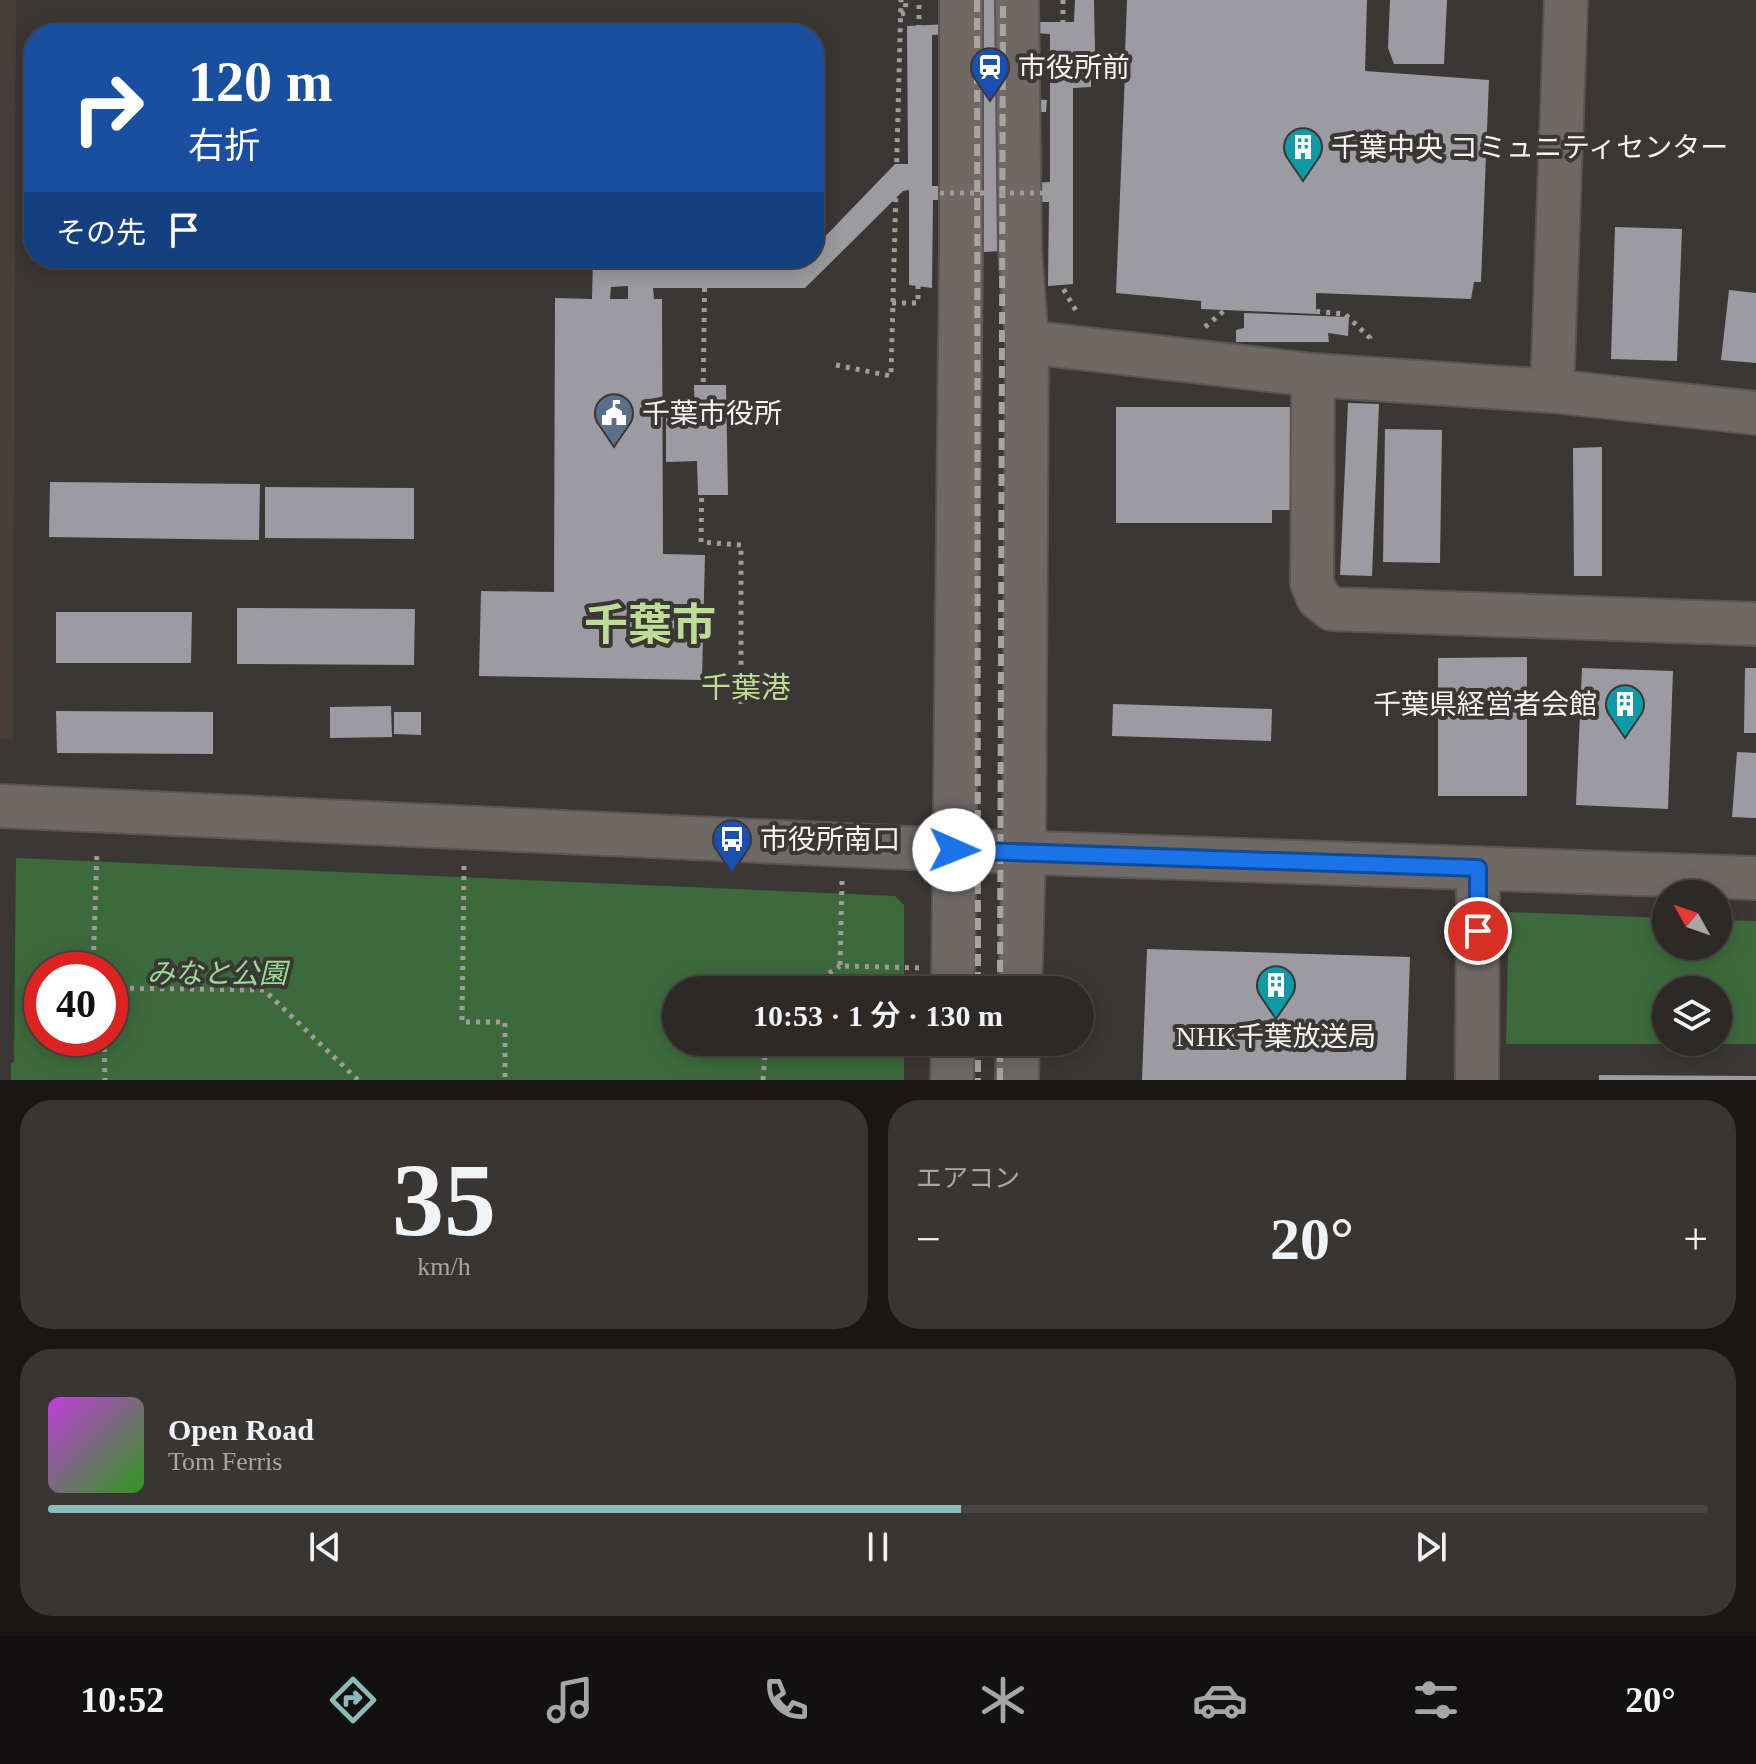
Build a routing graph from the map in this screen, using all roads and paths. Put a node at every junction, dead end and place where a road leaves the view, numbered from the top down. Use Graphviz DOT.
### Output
graph roads {
  1 [pos="903,0"];
  2 [pos="919,0"];
  3 [pos="961,0"];
  4 [pos="1017,0"];
  5 [pos="1063,0"];
  6 [pos="1566,0"];
  7 [pos="1126,65"];
  8 [pos="1062,67"];
  9 [pos="920,179"];
  10 [pos="920,193"];
  11 [pos="1060,193"];
  12 [pos="824,252"];
  13 [pos="705,268"];
  14 [pos="808,268"];
  15 [pos="616,275"];
  16 [pos="892,303"];
  17 [pos="1080,318"];
  18 [pos="1204,328"];
  19 [pos="1027,342"];
  20 [pos="1370,348"];
  21 [pos="836,365"];
  22 [pos="1313,375"];
  23 [pos="1552,391"];
  24 [pos="1756,413"];
  25 [pos="1756,624"];
  26 [pos="741,704"];
  27 [pos="0,806"];
  28 [pos="954,850"];
  29 [pos="97,851"];
  30 [pos="1024,851"];
  31 [pos="464,866"];
  32 [pos="1478,868"];
  33 [pos="1756,878"];
  34 [pos="842,881"];
  35 [pos="94,952"];
  36 [pos="840,966"];
  37 [pos="825,976"];
  38 [pos="915,976"];
  39 [pos="937,976"];
  40 [pos="1020,976"];
  41 [pos="128,988"];
  42 [pos="104,1056"];
  43 [pos="765,1056"];
  44 [pos="953,1056"];
  45 [pos="1018,1056"];
  46 [pos="105,1080"];
  47 [pos="358,1080"];
  48 [pos="505,1080"];
  49 [pos="763,1080"];
  50 [pos="952,1080"];
  51 [pos="1017,1080"];
  52 [pos="1477,1080"];
  1 -- 16 [label="path"];
  2 -- 9 [label="path"];
  3 -- 28 [label="street"];
  4 -- 19 [label="street"];
  5 -- 8 [label="path"];
  6 -- 23 [label="street"];
  7 -- 8 [label="path"];
  8 -- 11 [label="path"];
  9 -- 10 [label="path, bridge"];
  9 -- 12 [label="path, bridge"];
  10 -- 11 [label="path, bridge"];
  10 -- 16 [label="path"];
  11 -- 17 [label="path"];
  13 -- 26 [label="path"];
  14 -- 15 [label="path, bridge"];
  16 -- 21 [label="path"];
  18 -- 20 [label="path"];
  19 -- 22 [label="street"];
  19 -- 30 [label="street"];
  22 -- 23 [label="street"];
  22 -- 25 [label="street"];
  23 -- 24 [label="street"];
  27 -- 28 [label="street"];
  28 -- 30 [label="street"];
  28 -- 39 [label="street"];
  29 -- 35 [label="path"];
  30 -- 32 [label="street"];
  30 -- 40 [label="street"];
  31 -- 48 [label="path"];
  32 -- 33 [label="street"];
  32 -- 52 [label="street"];
  34 -- 36 [label="path"];
  36 -- 37 [label="path"];
  36 -- 38 [label="path"];
  41 -- 47 [label="path"];
  42 -- 46 [label="path"];
  43 -- 49 [label="path"];
  44 -- 50 [label="street"];
  45 -- 51 [label="street"];
}
